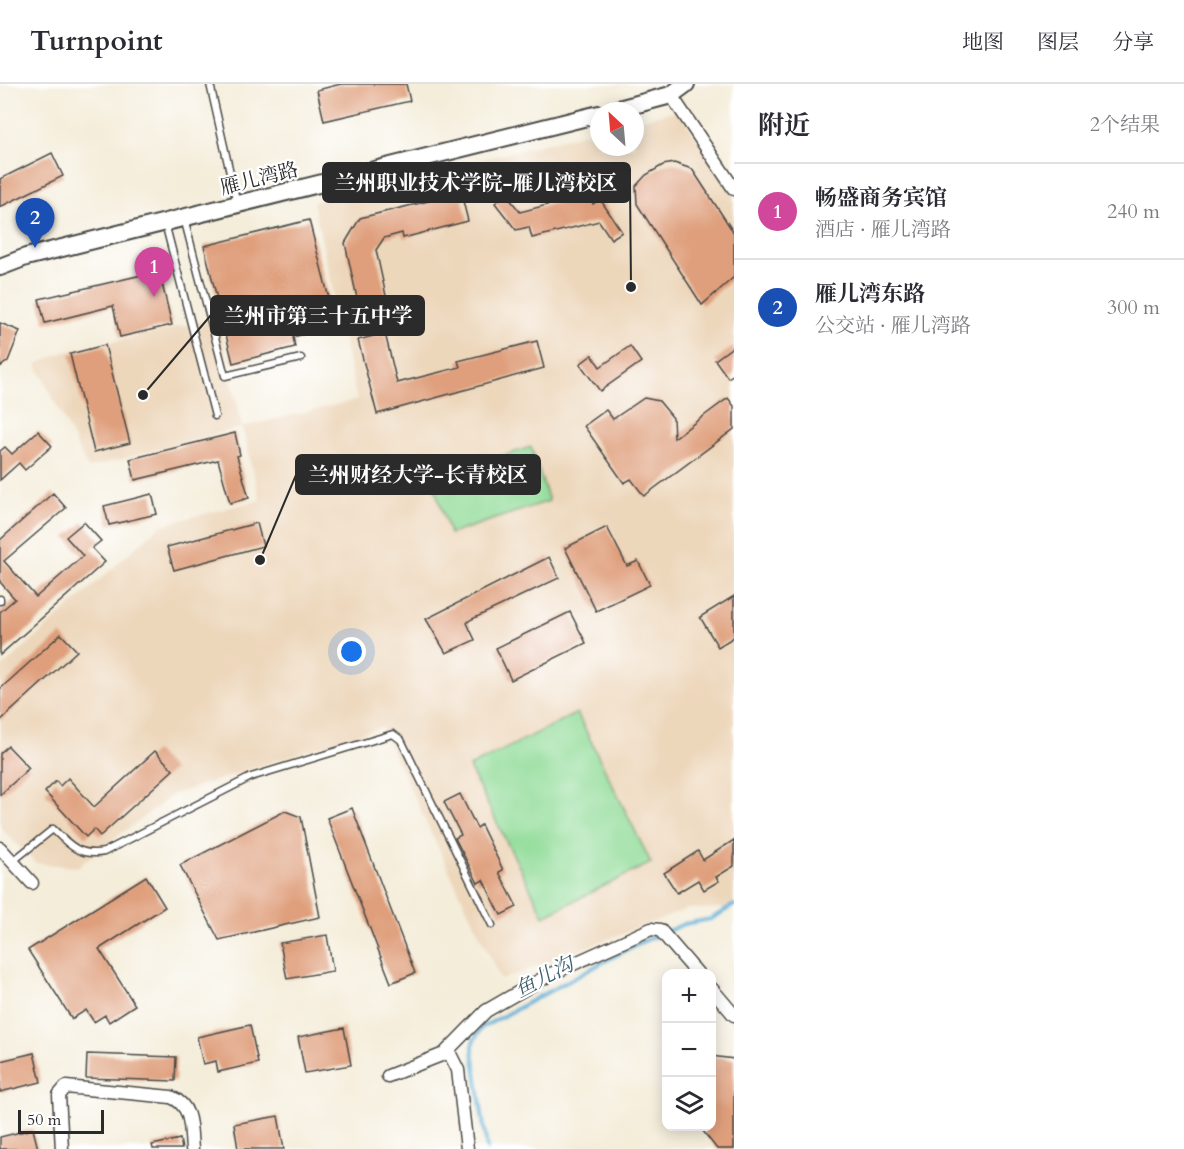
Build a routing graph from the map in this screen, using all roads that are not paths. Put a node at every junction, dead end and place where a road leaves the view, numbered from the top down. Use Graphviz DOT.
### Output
graph roads {
  1 [pos="210,84"];
  2 [pos="686,84"];
  3 [pos="671,95"];
  4 [pos="644,102"];
  5 [pos="590,116"];
  6 [pos="734,189"];
  7 [pos="238,205"];
  8 [pos="184,218"];
  9 [pos="165,223"];
  10 [pos="0,267"];
  11 [pos="301,358"];
  12 [pos="215,416"];
  13 [pos="0,848"];
  14 [pos="12,861"];
  15 [pos="32,883"];
  16 [pos="492,925"];
  17 [pos="694,969"];
  18 [pos="716,995"];
  19 [pos="734,1015"];
  20 [pos="448,1050"];
  21 [pos="387,1076"];
  22 [pos="62,1149"];
  23 [pos="192,1149"];
  24 [pos="467,1149"];
  1 -- 7 [label="lane"];
  2 -- 3 [label="main road"];
  3 -- 4 [label="main road"];
  3 -- 6 [label="street"];
  5 -- 7 [label="main road, 雁儿湾路"];
  7 -- 8 [label="main road, 雁儿湾路"];
  8 -- 9 [label="main road, 雁儿湾路"];
  8 -- 11 [label="lane"];
  9 -- 10 [label="main road, 雁儿湾路"];
  9 -- 12 [label="lane"];
  13 -- 14 [label="street"];
  14 -- 15 [label="street"];
  14 -- 16 [label="lane"];
  17 -- 20 [label="street"];
  18 -- 19 [label="street"];
  20 -- 21 [label="street"];
  20 -- 24 [label="street"];
  22 -- 23 [label="street"];
}
